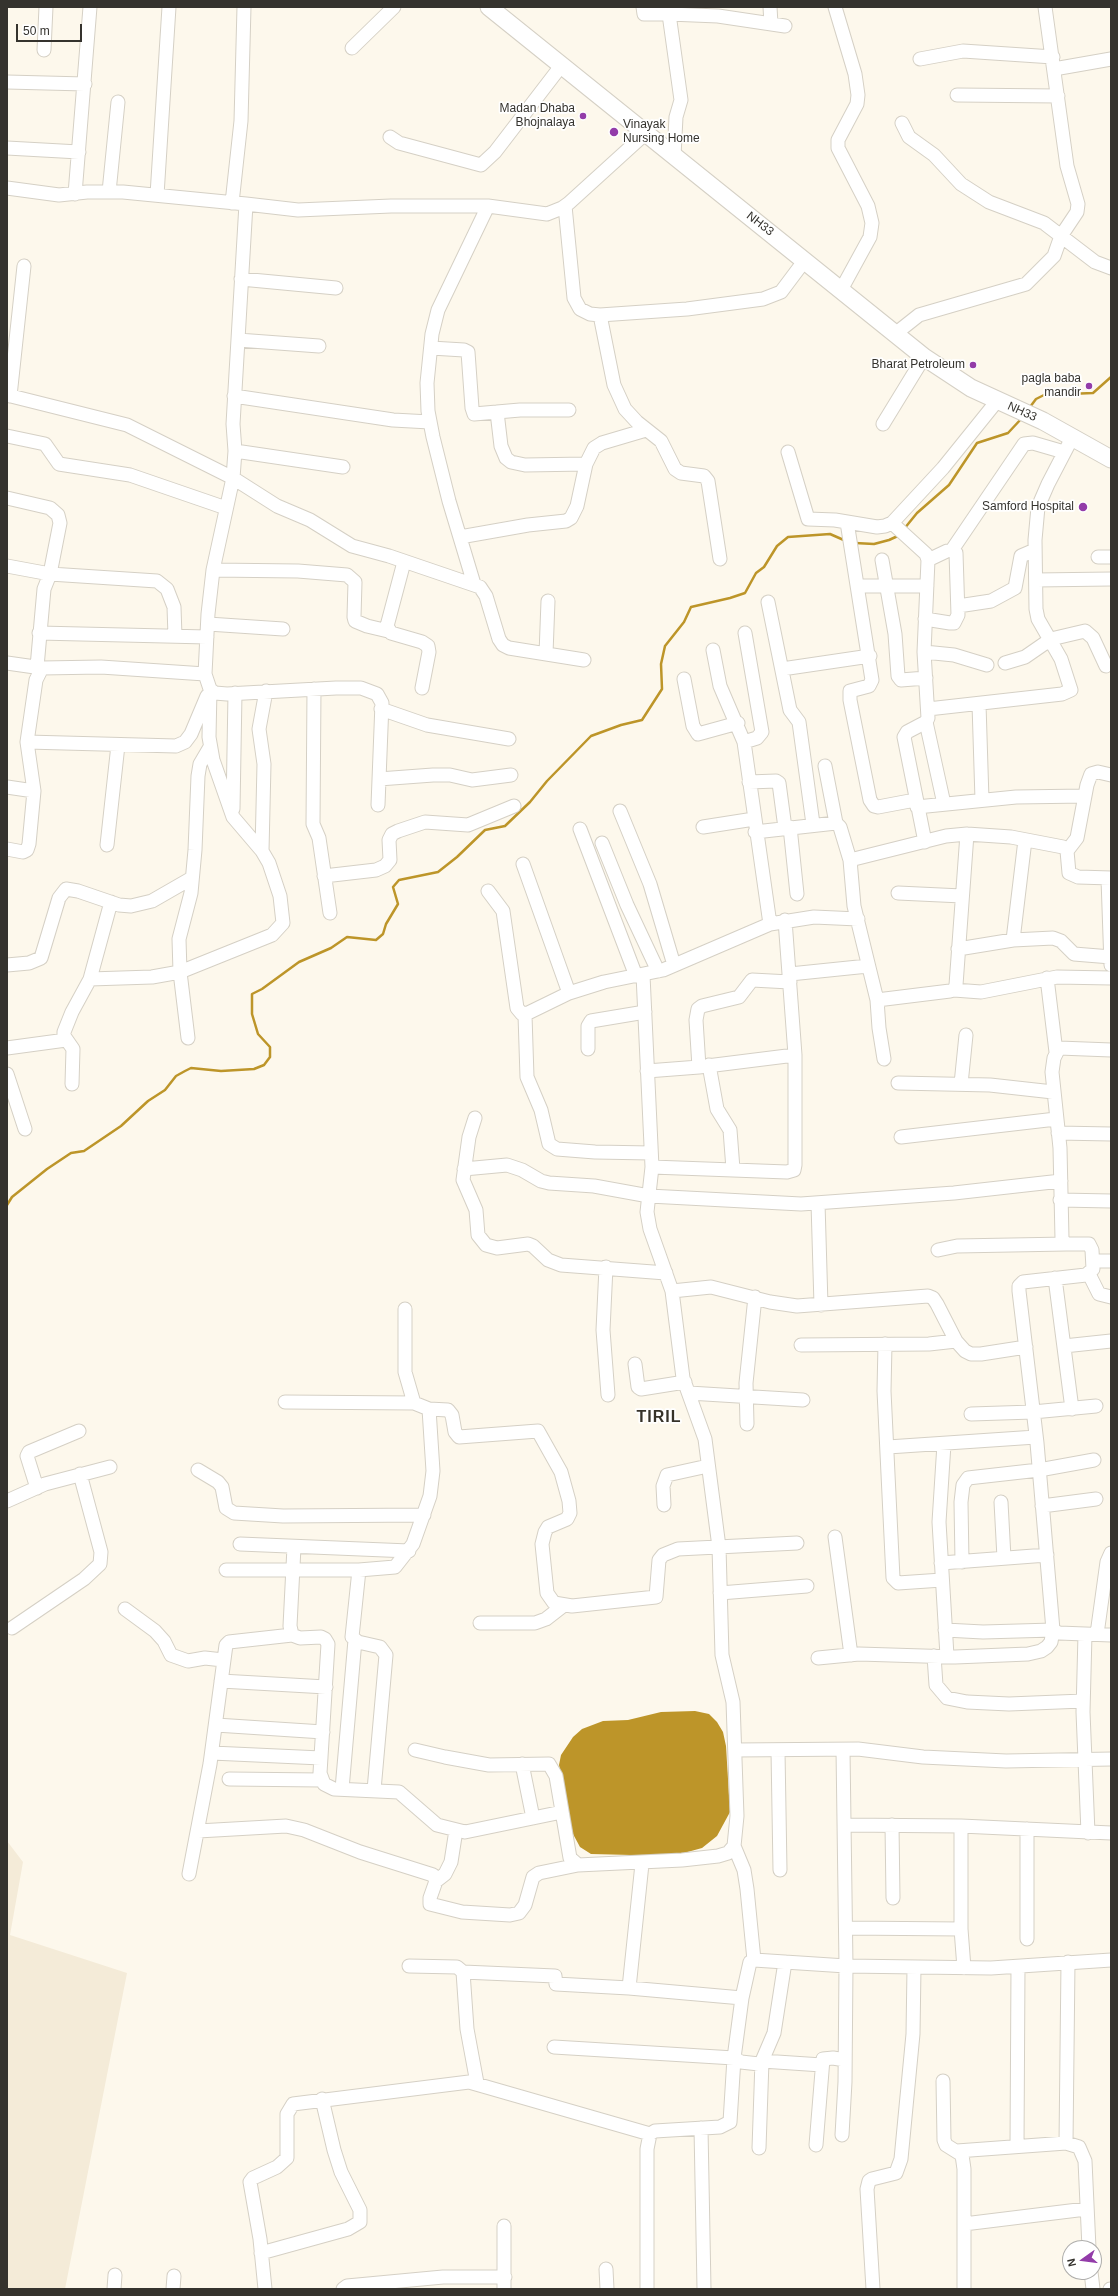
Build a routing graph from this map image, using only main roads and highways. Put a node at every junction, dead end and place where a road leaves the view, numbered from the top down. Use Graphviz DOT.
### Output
graph roads {
  1 [pos="489,7"];
  2 [pos="1111,459"];
  1 -- 2 [label="main road, NH33"];
}
